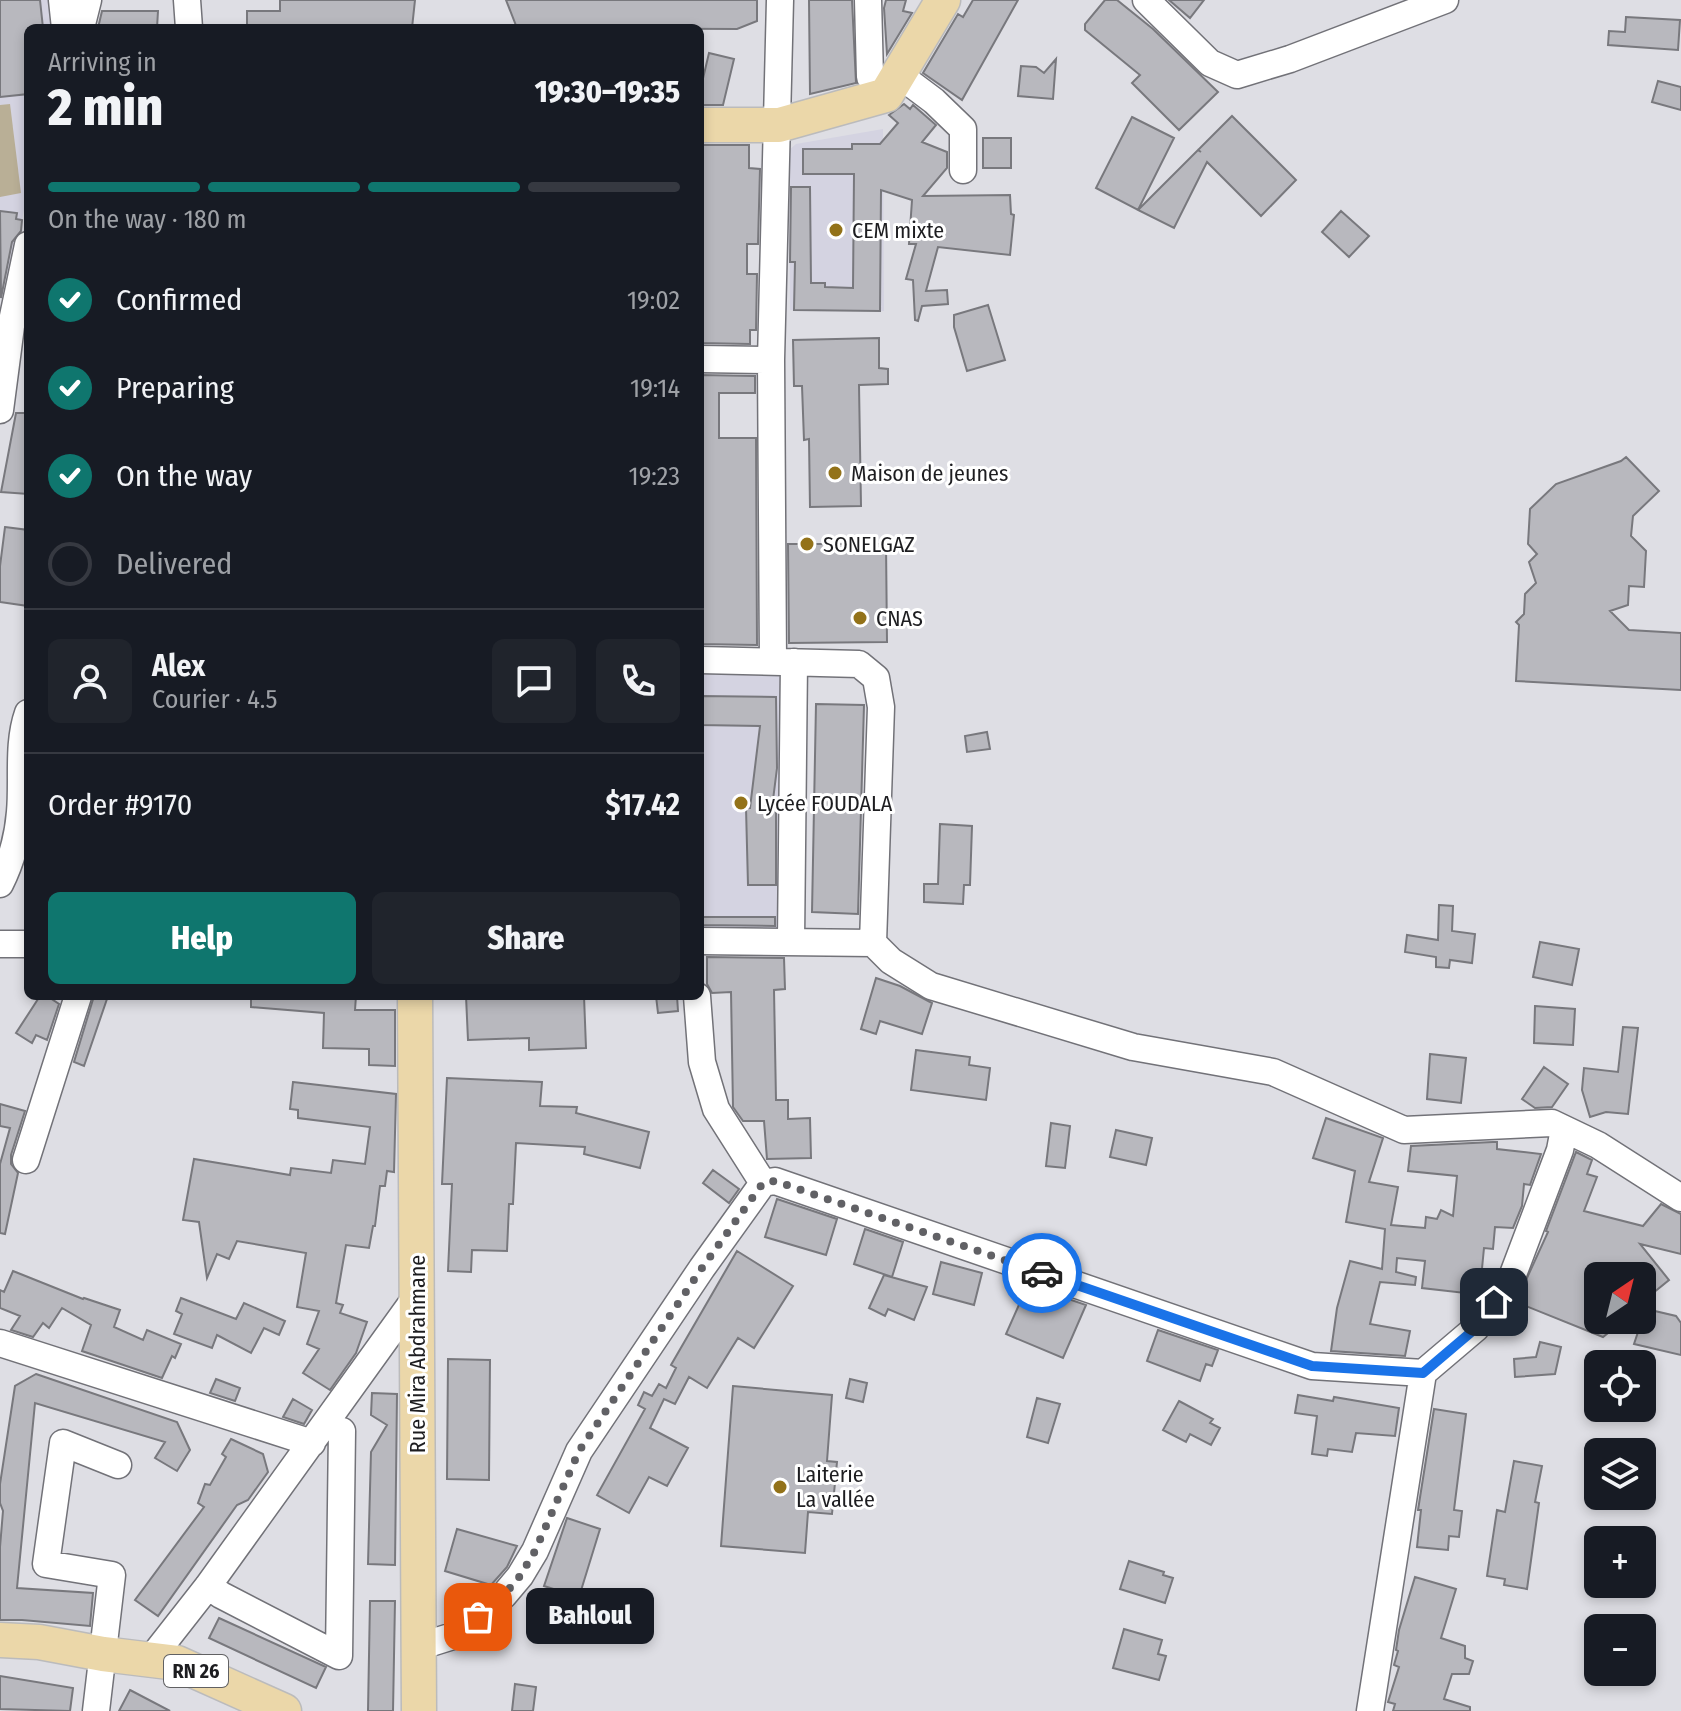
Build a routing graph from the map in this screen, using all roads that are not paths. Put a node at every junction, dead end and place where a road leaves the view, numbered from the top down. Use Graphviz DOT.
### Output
graph roads {
  1 [pos="62,0"];
  2 [pos="88,0"];
  3 [pos="187,0"];
  4 [pos="780,0"];
  5 [pos="868,0"];
  6 [pos="943,0"];
  7 [pos="1146,0"];
  8 [pos="1445,0"];
  9 [pos="65,24"];
  10 [pos="82,24"];
  11 [pos="189,24"];
  12 [pos="892,84"];
  13 [pos="704,125"];
  14 [pos="779,125"];
  15 [pos="963,170"];
  16 [pos="24,264"];
  17 [pos="704,359"];
  18 [pos="771,360"];
  19 [pos="0,410"];
  20 [pos="704,660"];
  21 [pos="783,661"];
  22 [pos="17,722"];
  23 [pos="0,884"];
  24 [pos="791,940"];
  25 [pos="704,941"];
  26 [pos="873,943"];
  27 [pos="0,944"];
  28 [pos="24,944"];
  29 [pos="77,1000"];
  30 [pos="415,1000"];
  31 [pos="697,1000"];
  32 [pos="1564,1129"];
  33 [pos="26,1160"];
  34 [pos="763,1183"];
  35 [pos="1681,1198"];
  36 [pos="416,1297"];
  37 [pos="0,1343"];
  38 [pos="1423,1373"];
  39 [pos="342,1431"];
  40 [pos="312,1443"];
  41 [pos="118,1465"];
  42 [pos="208,1586"];
  43 [pos="0,1640"];
  44 [pos="418,1647"];
  45 [pos="103,1654"];
  46 [pos="150,1660"];
  47 [pos="96,1711"];
  48 [pos="228,1711"];
  49 [pos="284,1711"];
  50 [pos="419,1711"];
  51 [pos="1370,1711"];
  1 -- 9 [label="street"];
  2 -- 10 [label="street"];
  3 -- 11 [label="street"];
  4 -- 14 [label="street"];
  5 -- 12 [label="street"];
  6 -- 12 [label="main road"];
  7 -- 8 [label="street"];
  12 -- 14 [label="main road"];
  12 -- 15 [label="street"];
  13 -- 14 [label="main road"];
  14 -- 18 [label="street"];
  16 -- 19 [label="street"];
  17 -- 18 [label="street"];
  18 -- 21 [label="street"];
  20 -- 21 [label="street"];
  21 -- 24 [label="street"];
  21 -- 26 [label="street"];
  22 -- 23 [label="street"];
  24 -- 25 [label="street"];
  24 -- 26 [label="street"];
  26 -- 32 [label="street"];
  27 -- 28 [label="street"];
  29 -- 33 [label="street"];
  30 -- 36 [label="main road, Rue Mira Abdrahmane"];
  31 -- 34 [label="street"];
  32 -- 35 [label="street"];
  32 -- 38 [label="street"];
  34 -- 38 [label="street"];
  34 -- 44 [label="street"];
  36 -- 40 [label="street"];
  36 -- 44 [label="main road, Rue Mira Abdrahmane"];
  37 -- 40 [label="street"];
  38 -- 51 [label="street"];
  39 -- 42 [label="street"];
  40 -- 42 [label="street"];
  41 -- 45 [label="street"];
  42 -- 46 [label="street"];
  43 -- 45 [label="main road, RN 26"];
  44 -- 50 [label="main road, Rue Mira Abdrahmane"];
  45 -- 46 [label="main road, RN 26"];
  45 -- 47 [label="street"];
  45 -- 48 [label="main road, RN 26"];
  46 -- 49 [label="main road, RN 26"];
}
